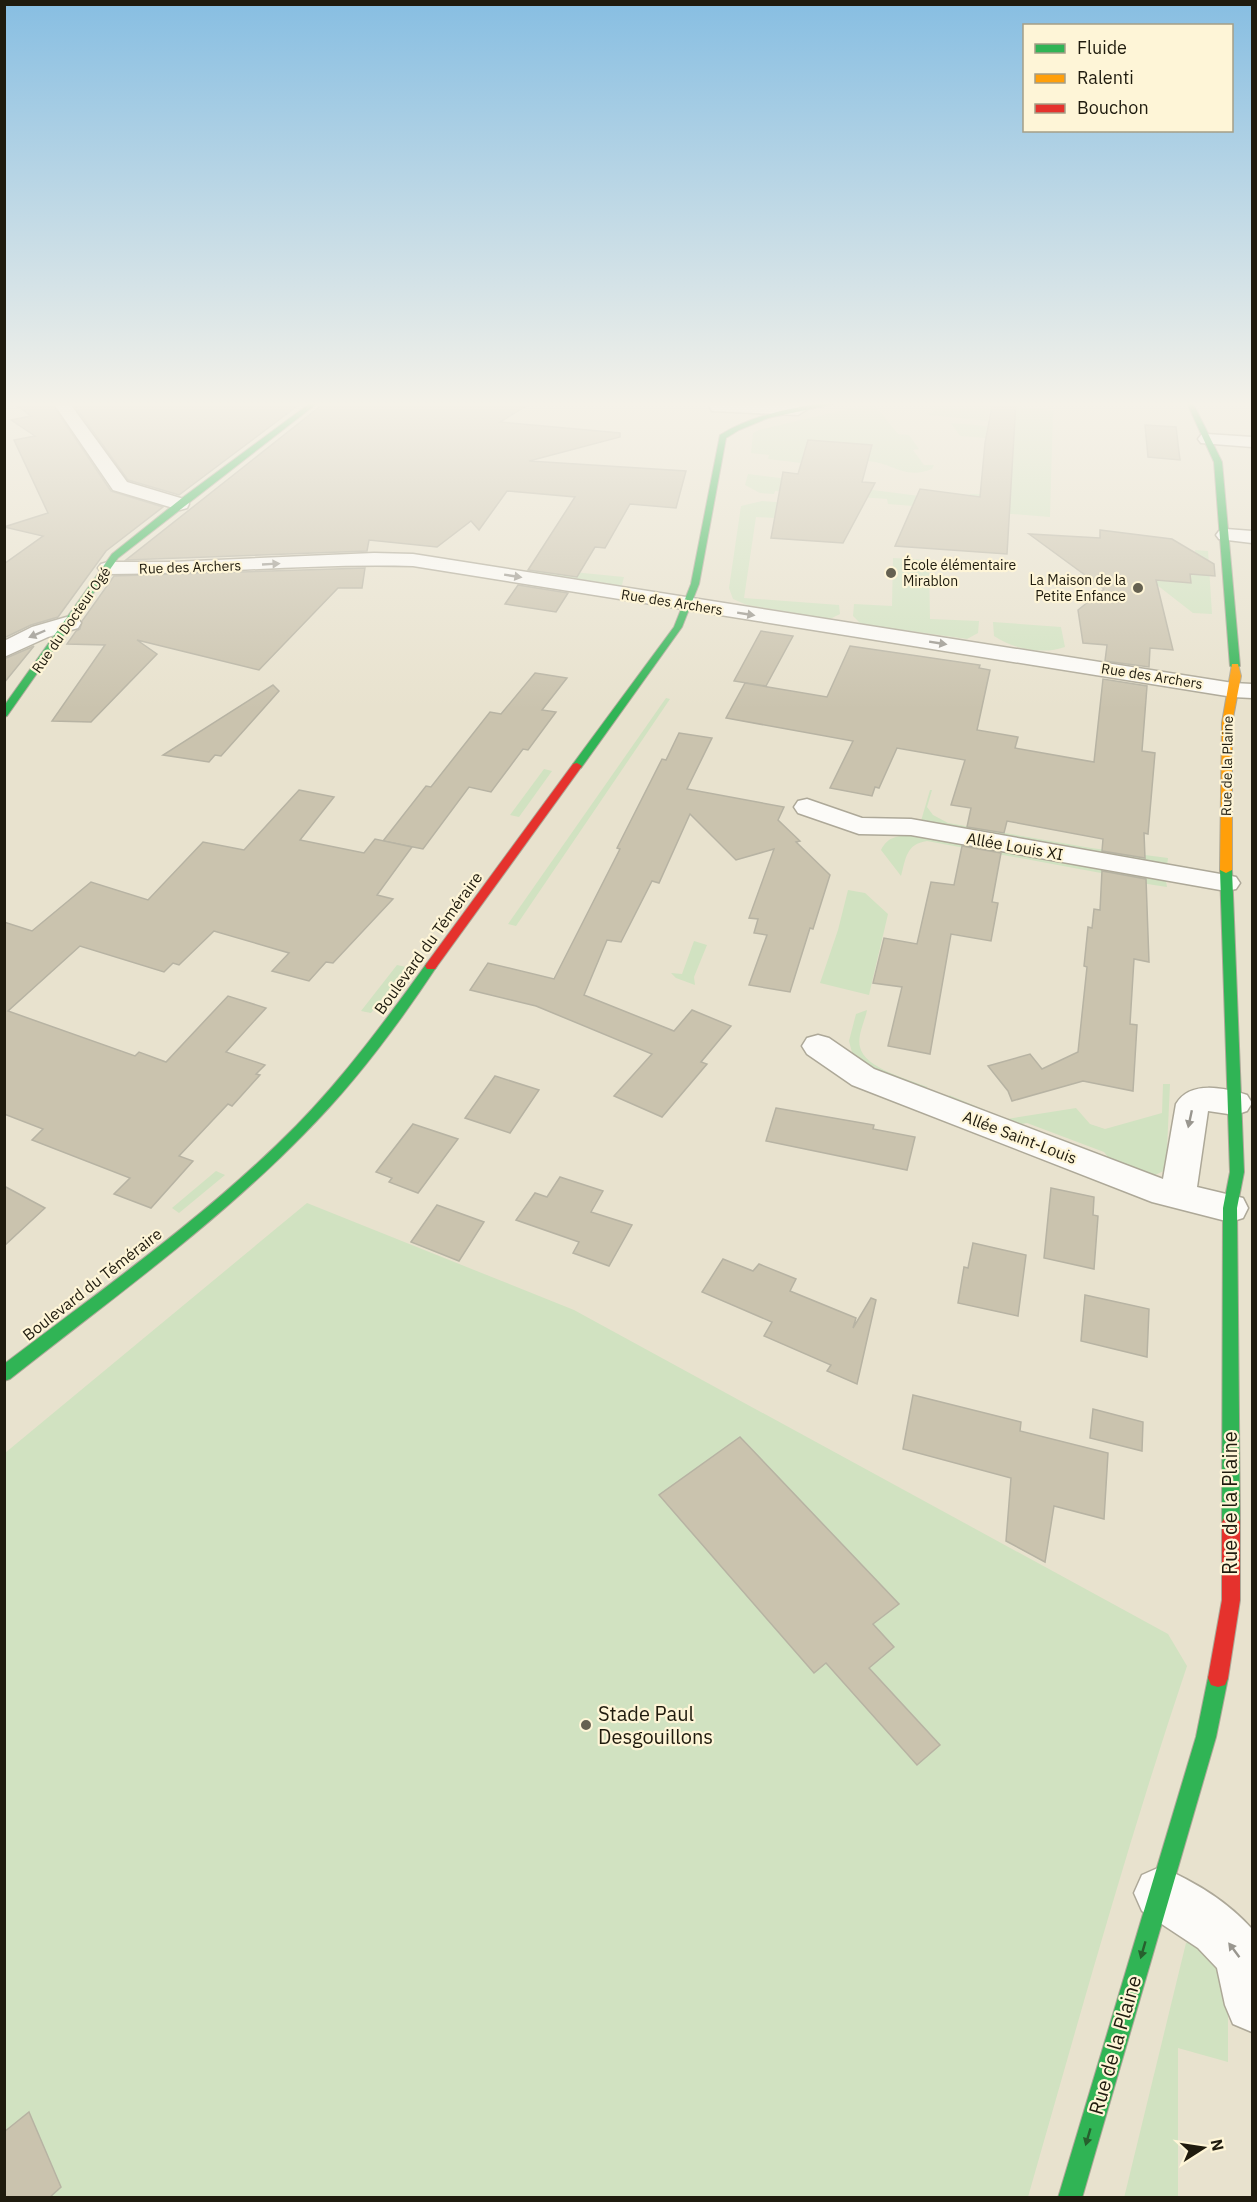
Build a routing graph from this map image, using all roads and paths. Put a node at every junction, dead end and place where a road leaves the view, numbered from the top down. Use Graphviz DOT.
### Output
graph roads {
  1 [pos="180,504"];
  2 [pos="709,504"];
  3 [pos="1223,504"];
  4 [pos="1226,535"];
  5 [pos="1252,537"];
  6 [pos="108,568"];
  7 [pos="688,603"];
  8 [pos="70,623"];
  9 [pos="4,650"];
  10 [pos="1246,694"];
  11 [pos="4,714"];
  12 [pos="807,807"];
  13 [pos="1226,883"];
  14 [pos="818,1046"];
  15 [pos="1235,1104"];
  16 [pos="1178,1196"];
  17 [pos="1230,1208"];
  18 [pos="4,1374"];
  19 [pos="1160,1893"];
  20 [pos="1252,2005"];
  21 [pos="1070,2198"];
  1 -- 6 [label="main road, Rue du Docteur Ogé"];
  2 -- 7 [label="main road, Boulevard du Téméraire"];
  3 -- 4 [label="main road, Rue de la Plaine"];
  4 -- 5 [label="street"];
  4 -- 10 [label="main road, Rue de la Plaine"];
  6 -- 7 [label="street, Rue des Archers, one-way"];
  6 -- 8 [label="main road, Rue du Docteur Ogé"];
  7 -- 10 [label="street, Rue des Archers, one-way"];
  7 -- 18 [label="main road, Boulevard du Téméraire"];
  8 -- 9 [label="street, one-way"];
  8 -- 11 [label="main road, Rue du Docteur Ogé"];
  10 -- 13 [label="main road, Rue de la Plaine"];
  12 -- 13 [label="street, Allée Louis XI"];
  13 -- 15 [label="main road, Rue de la Plaine"];
  14 -- 16 [label="street, Allée Saint-Louis"];
  15 -- 16 [label="street, one-way"];
  15 -- 17 [label="main road, Rue de la Plaine"];
  16 -- 17 [label="street, Allée Saint-Louis"];
  17 -- 19 [label="main road, Rue de la Plaine"];
  20 -- 19 [label="street, one-way"];
  19 -- 21 [label="main road, Rue de la Plaine, one-way"];
}
